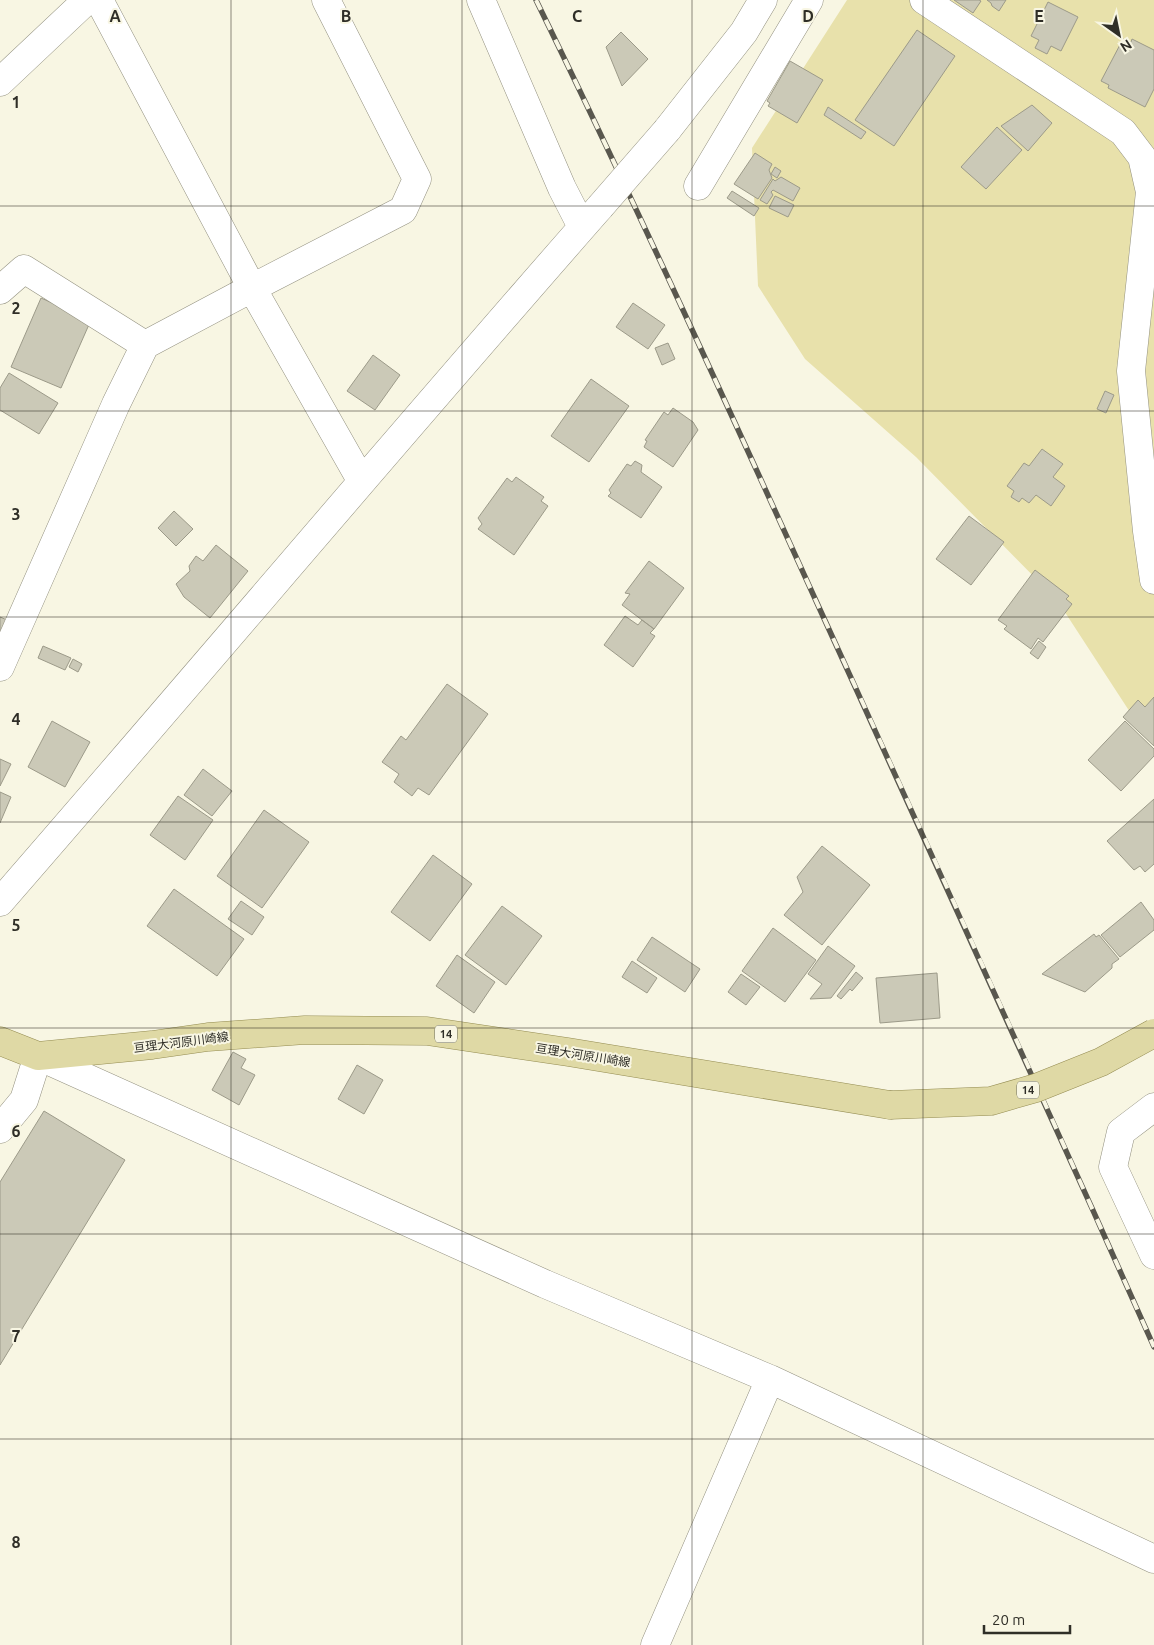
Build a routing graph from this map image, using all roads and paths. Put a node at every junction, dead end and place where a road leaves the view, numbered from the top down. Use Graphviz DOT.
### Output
graph roads {
  1 [pos="87,0"];
  2 [pos="99,0"];
  3 [pos="326,0"];
  4 [pos="481,0"];
  5 [pos="763,0"];
  6 [pos="808,0"];
  7 [pos="924,0"];
  8 [pos="0,82"];
  9 [pos="698,186"];
  10 [pos="582,228"];
  11 [pos="252,288"];
  12 [pos="0,290"];
  13 [pos="145,345"];
  14 [pos="361,480"];
  15 [pos="1154,580"];
  16 [pos="0,667"];
  17 [pos="0,902"];
  18 [pos="1154,1033"];
  19 [pos="0,1041"];
  20 [pos="38,1056"];
  21 [pos="1154,1108"];
  22 [pos="0,1129"];
  23 [pos="1154,1255"];
  24 [pos="770,1379"];
  25 [pos="1154,1559"];
  26 [pos="655,1645"];
  1 -- 8 [label="street"];
  2 -- 11 [label="street"];
  3 -- 11 [label="street"];
  4 -- 10 [label="street"];
  5 -- 10 [label="street, bridge"];
  6 -- 9 [label="street"];
  7 -- 15 [label="street"];
  10 -- 14 [label="street"];
  11 -- 13 [label="street"];
  11 -- 14 [label="street"];
  12 -- 13 [label="street"];
  13 -- 16 [label="street"];
  14 -- 17 [label="street"];
  18 -- 20 [label="main road, 亘理大河原川崎線 / 14, bridge"];
  19 -- 20 [label="main road, 亘理大河原川崎線 / 14"];
  20 -- 22 [label="street"];
  20 -- 24 [label="street"];
  21 -- 23 [label="street"];
  24 -- 25 [label="street"];
  24 -- 26 [label="street"];
}
